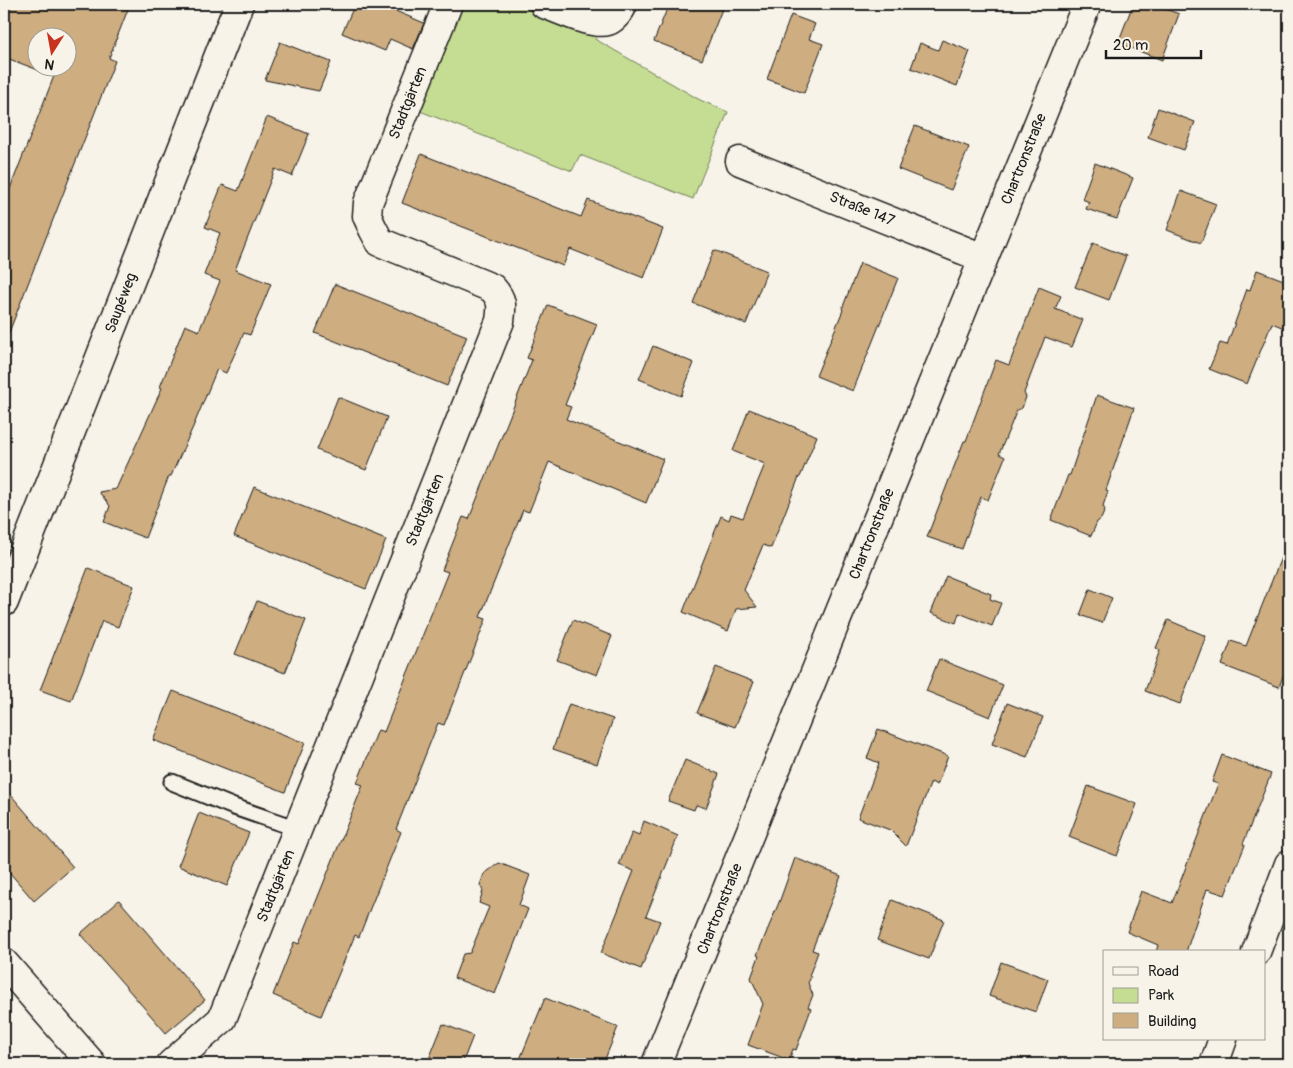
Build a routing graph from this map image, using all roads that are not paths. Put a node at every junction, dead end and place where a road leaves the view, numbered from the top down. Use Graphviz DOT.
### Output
graph roads {
  1 [pos="239,4"];
  2 [pos="448,4"];
  3 [pos="544,4"];
  4 [pos="624,4"];
  5 [pos="1088,4"];
  6 [pos="740,161"];
  7 [pos="983,258"];
  8 [pos="4,602"];
  9 [pos="172,782"];
  10 [pos="298,829"];
  11 [pos="1289,864"];
  12 [pos="1257,950"];
  13 [pos="4,963"];
  14 [pos="1223,1040"];
  15 [pos="92,1064"];
  16 [pos="171,1064"];
  17 [pos="656,1064"];
  18 [pos="1214,1064"];
  1 -- 8 [label="street, Saupéweg"];
  2 -- 10 [label="street, Stadtgärten"];
  3 -- 4 [label="street"];
  5 -- 7 [label="street, Chartronstraße"];
  6 -- 7 [label="street, Straße 147"];
  7 -- 17 [label="street, Chartronstraße"];
  9 -- 10 [label="lane"];
  10 -- 16 [label="street, Stadtgärten"];
  11 -- 12 [label="street"];
  13 -- 15 [label="street"];
  14 -- 18 [label="street"];
}
